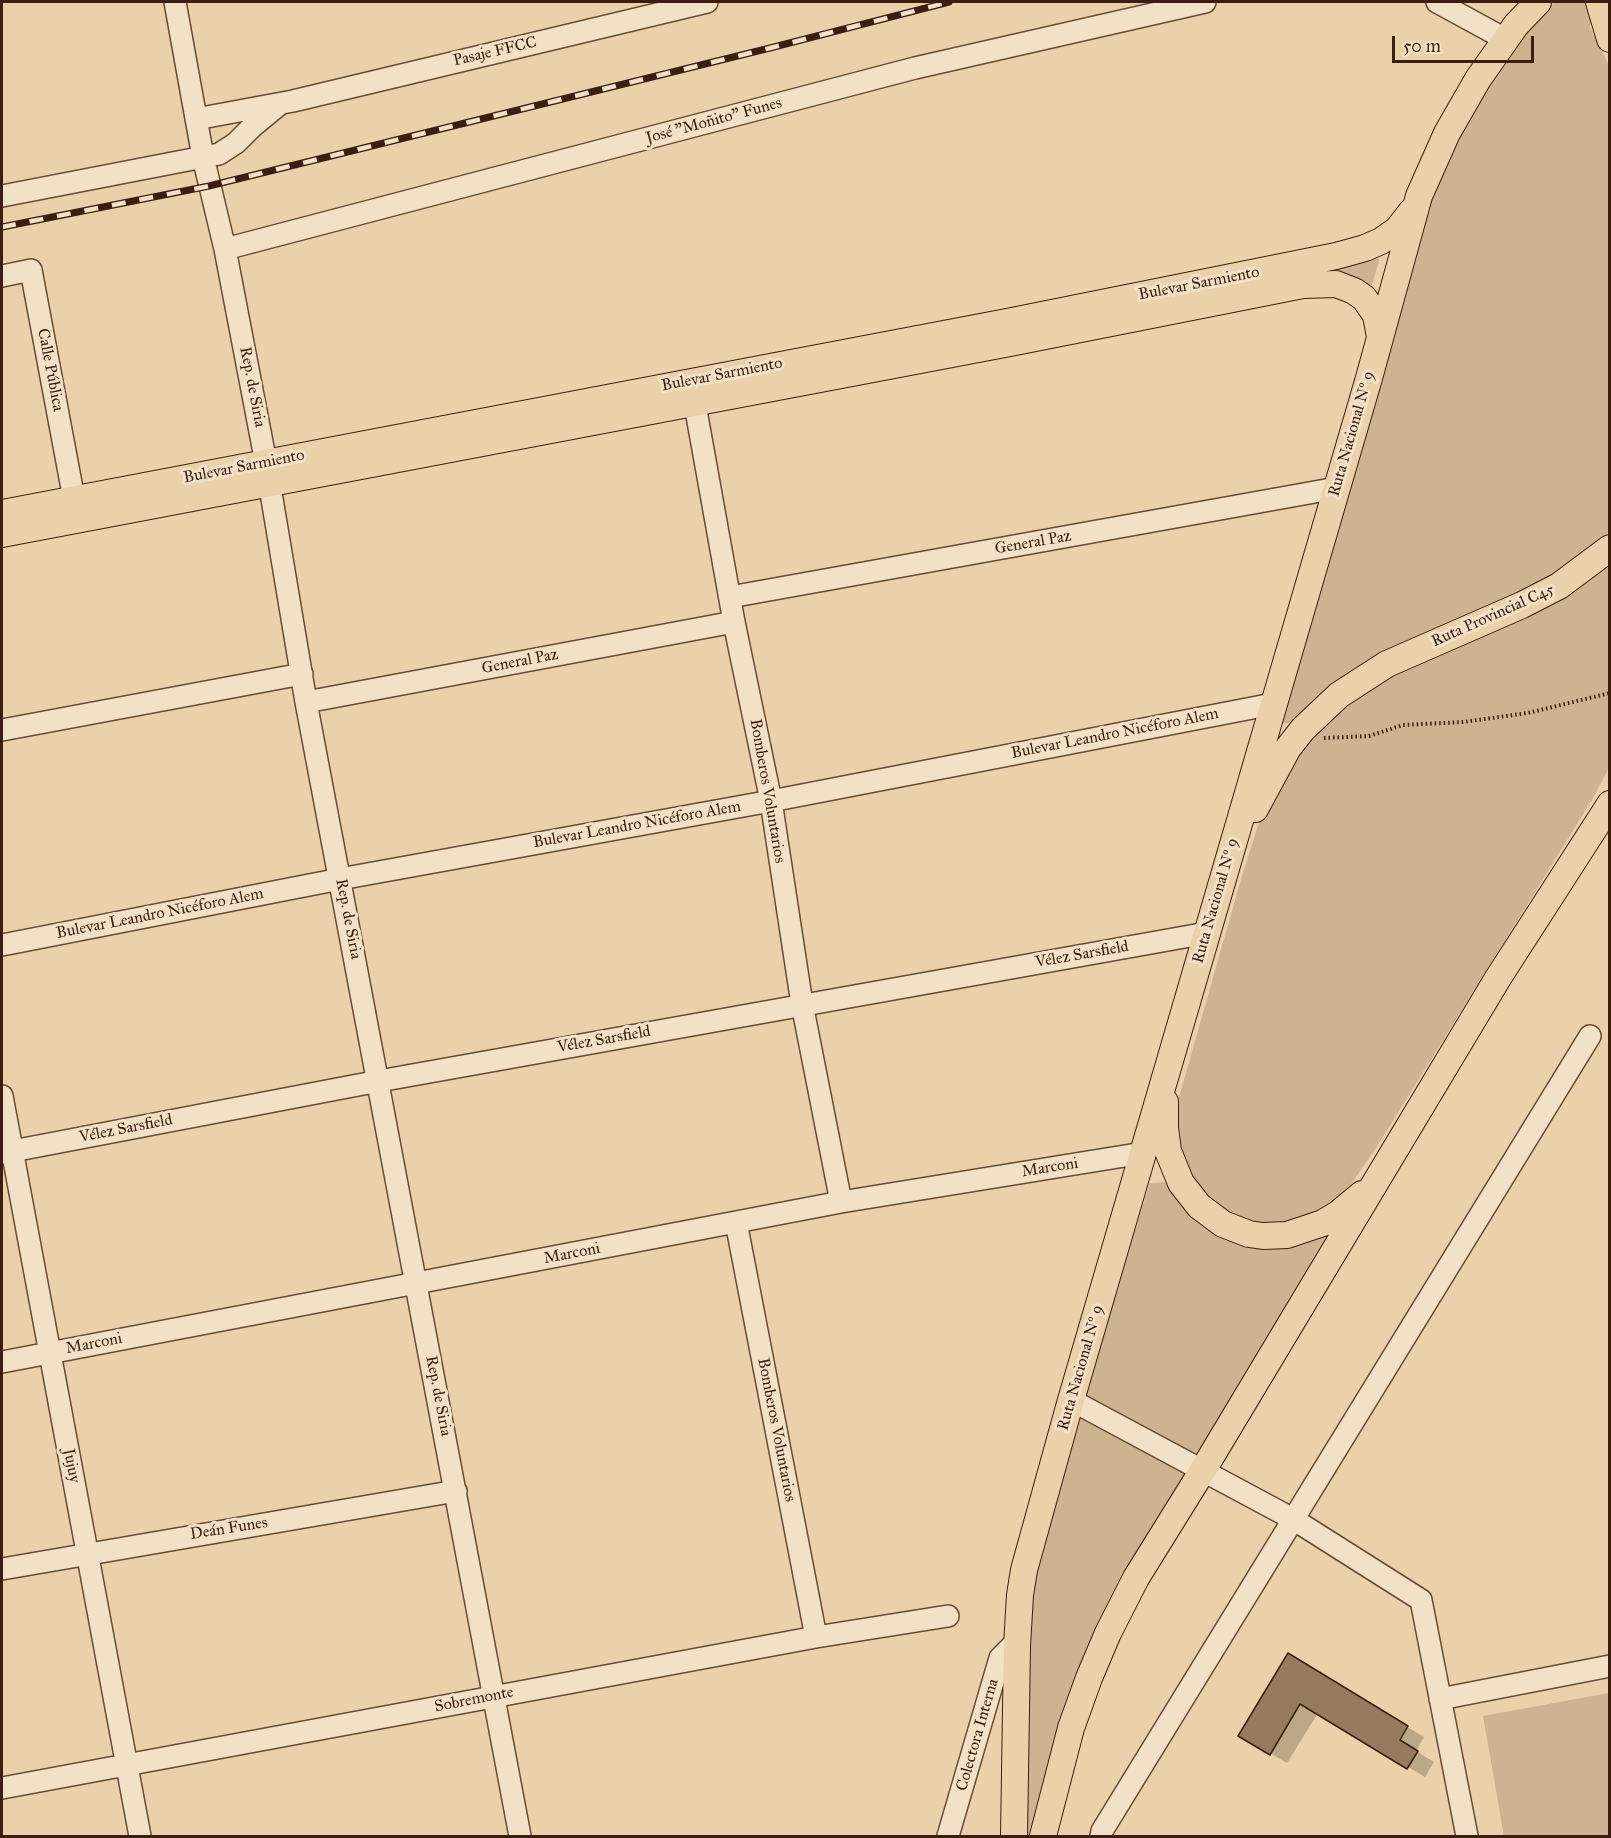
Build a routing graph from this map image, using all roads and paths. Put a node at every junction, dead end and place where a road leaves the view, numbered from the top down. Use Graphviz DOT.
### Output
graph roads {
  1 [pos="175,2"];
  2 [pos="707,2"];
  3 [pos="1205,2"];
  4 [pos="1437,2"];
  5 [pos="1538,2"];
  6 [pos="1505,39"];
  7 [pos="283,102"];
  8 [pos="196,119"];
  9 [pos="203,157"];
  10 [pos="2,196"];
  11 [pos="1419,196"];
  12 [pos="225,249"];
  13 [pos="1302,274"];
  14 [pos="2,276"];
  15 [pos="1380,337"];
  16 [pos="692,392"];
  17 [pos="268,473"];
  18 [pos="1336,488"];
  19 [pos="74,499"];
  20 [pos="2,513"];
  21 [pos="2,534"];
  22 [pos="1610,548"];
  23 [pos="730,597"];
  24 [pos="734,622"];
  25 [pos="302,674"];
  26 [pos="1610,693"];
  27 [pos="306,702"];
  28 [pos="1273,704"];
  29 [pos="2,730"];
  30 [pos="1298,736"];
  31 [pos="771,801"];
  32 [pos="1610,801"];
  33 [pos="340,879"];
  34 [pos="1219,891"];
  35 [pos="1207,933"];
  36 [pos="2,945"];
  37 [pos="802,1004"];
  38 [pos="1590,1036"];
  39 [pos="1165,1078"];
  40 [pos="379,1082"];
  41 [pos="2,1096"];
  42 [pos="7,1152"];
  43 [pos="1143,1153"];
  44 [pos="1388,1164"];
  45 [pos="841,1202"];
  46 [pos="736,1222"];
  47 [pos="416,1284"];
  48 [pos="49,1353"];
  49 [pos="2,1362"];
  50 [pos="1071,1400"];
  51 [pos="1203,1470"];
  52 [pos="456,1491"];
  53 [pos="1293,1520"];
  54 [pos="87,1553"];
  55 [pos="2,1569"];
  56 [pos="948,1616"];
  57 [pos="816,1637"];
  58 [pos="1018,1640"];
  59 [pos="1610,1666"];
  60 [pos="494,1696"];
  61 [pos="1440,1698"];
  62 [pos="127,1765"];
  63 [pos="2,1788"];
  64 [pos="140,1836"];
  65 [pos="520,1836"];
  66 [pos="948,1836"];
  67 [pos="1014,1836"];
  68 [pos="1043,1836"];
  69 [pos="1101,1836"];
  70 [pos="1467,1836"];
  1 -- 8 [label="street, Rep. de Siria"];
  2 -- 7 [label="street, Pasaje FFCC"];
  3 -- 12 [label="street, José \"Moñito\" Funes"];
  4 -- 6 [label="street"];
  5 -- 6 [label="main road, Ruta Nacional Nº 9"];
  6 -- 11 [label="main road, Ruta Nacional Nº 9"];
  7 -- 8 [label="street, Pasaje FFCC"];
  7 -- 9 [label="street, Pasaje FFCC"];
  8 -- 9 [label="street, Rep. de Siria"];
  9 -- 10 [label="street, Pasaje FFCC"];
  9 -- 12 [label="street, Rep. de Siria"];
  11 -- 13 [label="main road, Bulevar Sarmiento"];
  11 -- 15 [label="main road, Ruta Nacional Nº 9"];
  12 -- 17 [label="street, Rep. de Siria"];
  13 -- 15 [label="main road, Bulevar Sarmiento"];
  13 -- 16 [label="main road, Bulevar Sarmiento"];
  14 -- 19 [label="street, Calle Pública"];
  15 -- 18 [label="main road, Ruta Nacional Nº 9"];
  16 -- 17 [label="main road, Bulevar Sarmiento"];
  16 -- 23 [label="street, Bomberos Voluntarios"];
  17 -- 19 [label="main road, Bulevar Sarmiento"];
  17 -- 21 [label="main road, Bulevar Sarmiento"];
  17 -- 25 [label="street, Rep. de Siria"];
  18 -- 23 [label="street, General Paz"];
  18 -- 28 [label="main road, Ruta Nacional Nº 9"];
  19 -- 20 [label="main road, Bulevar Sarmiento"];
  22 -- 30 [label="main road, Ruta Provincial C45"];
  23 -- 24 [label="street, Bomberos Voluntarios"];
  24 -- 27 [label="street, General Paz"];
  24 -- 31 [label="street, Bomberos Voluntarios"];
  25 -- 27 [label="street, Rep. de Siria"];
  25 -- 29 [label="street"];
  26 -- 30 [label="path"];
  27 -- 33 [label="street, Rep. de Siria"];
  28 -- 31 [label="street, Bulevar Leandro Nicéforo Alem"];
  28 -- 34 [label="main road, Ruta Nacional Nº 9"];
  30 -- 34 [label="main road, Ruta Provincial C45"];
  31 -- 33 [label="street, Bulevar Leandro Nicéforo Alem"];
  31 -- 37 [label="street, Bomberos Voluntarios"];
  32 -- 44 [label="main road"];
  33 -- 36 [label="street, Bulevar Leandro Nicéforo Alem"];
  33 -- 40 [label="street, Rep. de Siria"];
  34 -- 35 [label="main road, Ruta Nacional Nº 9"];
  35 -- 37 [label="street, Vélez Sarsfield"];
  35 -- 39 [label="main road, Ruta Nacional Nº 9"];
  37 -- 40 [label="street, Vélez Sarsfield"];
  37 -- 45 [label="street, Bomberos Voluntarios"];
  38 -- 53 [label="street"];
  39 -- 43 [label="main road, Ruta Nacional Nº 9"];
  39 -- 44 [label="main road"];
  40 -- 42 [label="street, Vélez Sarsfield"];
  40 -- 47 [label="street, Rep. de Siria"];
  41 -- 42 [label="street, Jujuy"];
  42 -- 48 [label="street, Jujuy"];
  43 -- 45 [label="street, Marconi"];
  43 -- 50 [label="main road, Ruta Nacional Nº 9"];
  44 -- 51 [label="main road"];
  45 -- 46 [label="street, Marconi"];
  46 -- 47 [label="street, Marconi"];
  46 -- 57 [label="street, Bomberos Voluntarios"];
  47 -- 48 [label="street, Marconi"];
  47 -- 52 [label="street, Rep. de Siria"];
  48 -- 49 [label="street, Marconi"];
  48 -- 54 [label="street, Jujuy"];
  50 -- 51 [label="street"];
  50 -- 58 [label="main road, Ruta Nacional Nº 9"];
  51 -- 53 [label="street"];
  51 -- 68 [label="main road"];
  52 -- 54 [label="street, Deán Funes"];
  52 -- 60 [label="street, Rep. de Siria"];
  53 -- 61 [label="street"];
  53 -- 69 [label="street"];
  54 -- 55 [label="street, Deán Funes"];
  54 -- 62 [label="street, Jujuy"];
  56 -- 57 [label="street, Sobremonte"];
  57 -- 60 [label="street, Sobremonte"];
  58 -- 66 [label="street, Colectora Interna"];
  58 -- 67 [label="main road, Ruta Nacional Nº 9"];
  59 -- 61 [label="street"];
  60 -- 62 [label="street, Sobremonte"];
  60 -- 65 [label="street, Rep. de Siria"];
  61 -- 70 [label="street"];
  62 -- 63 [label="street, Sobremonte"];
  62 -- 64 [label="street, Jujuy"];
}
